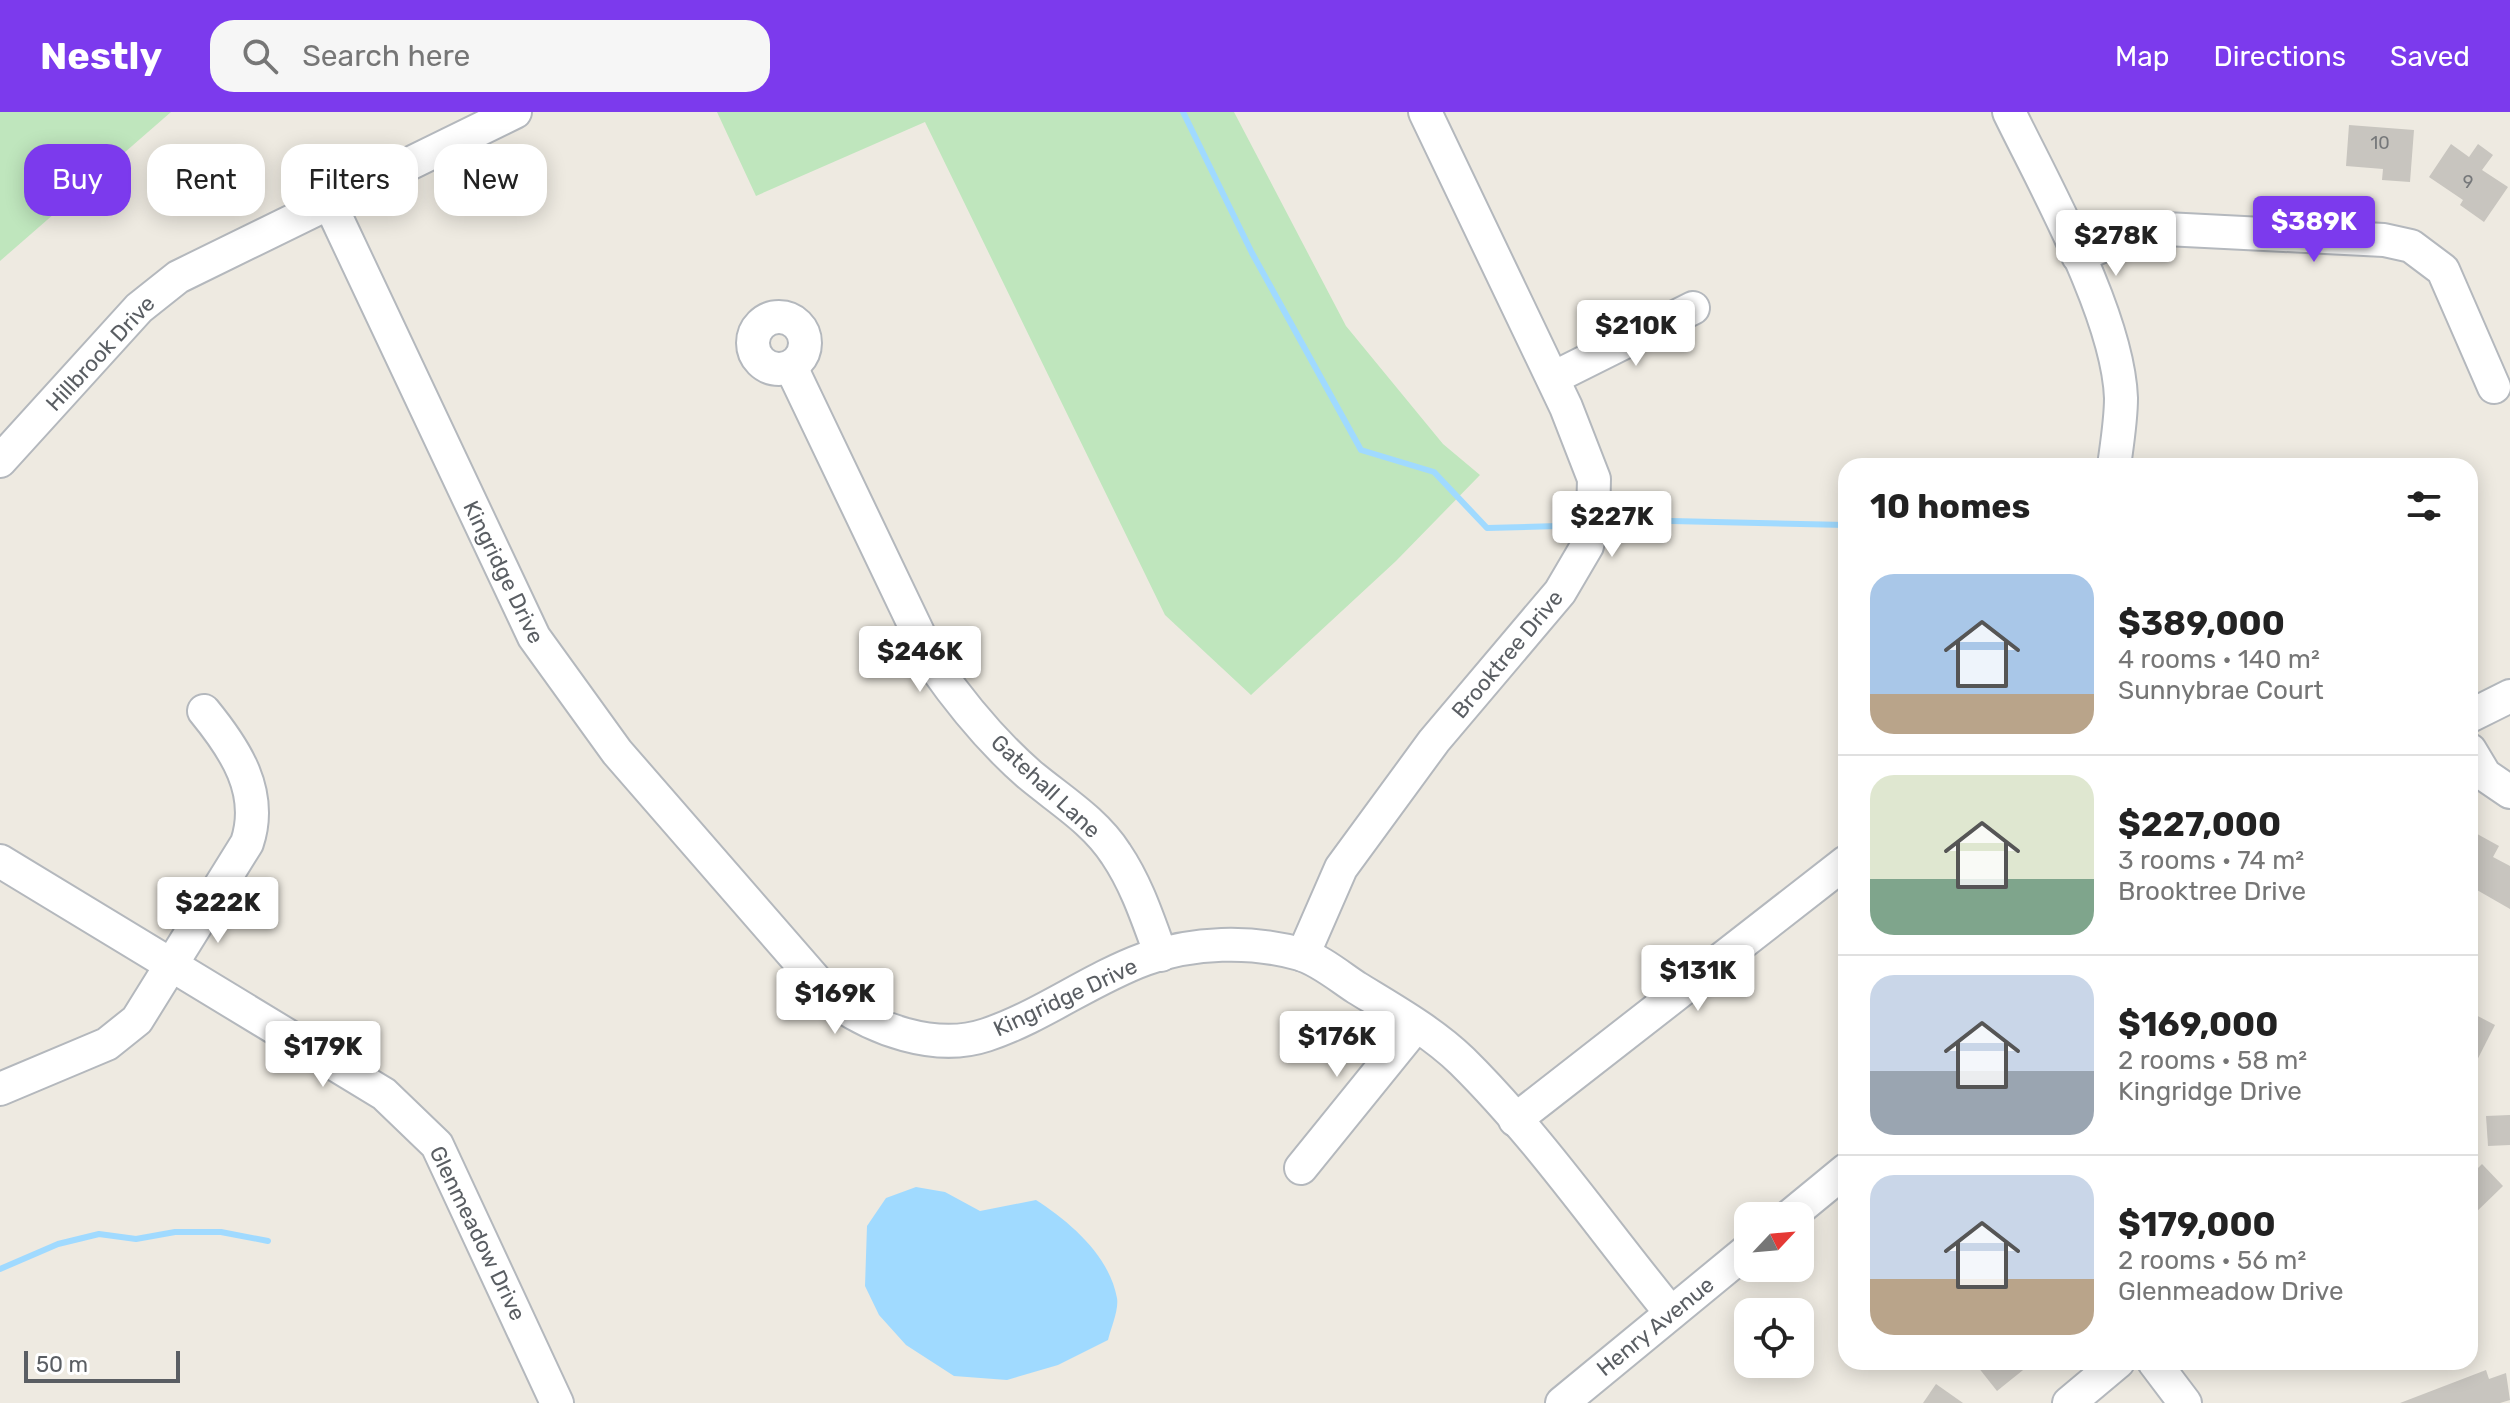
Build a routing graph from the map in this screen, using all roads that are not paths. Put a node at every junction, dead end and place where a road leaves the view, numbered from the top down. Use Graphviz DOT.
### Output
graph roads {
  1 [pos="515,112"];
  2 [pos="1425,112"];
  3 [pos="2009,112"];
  4 [pos="418,160"];
  5 [pos="305,216"];
  6 [pos="336,216"];
  7 [pos="2078,256"];
  8 [pos="1693,308"];
  9 [pos="791,367"];
  10 [pos="1553,378"];
  11 [pos="2494,387"];
  12 [pos="2115,458"];
  13 [pos="0,461"];
  14 [pos="2510,696"];
  15 [pos="204,711"];
  16 [pos="2478,712"];
  17 [pos="2478,763"];
  18 [pos="2510,792"];
  19 [pos="0,861"];
  20 [pos="1838,868"];
  21 [pos="1161,955"];
  22 [pos="1303,955"];
  23 [pos="174,965"];
  24 [pos="1416,1026"];
  25 [pos="0,1089"];
  26 [pos="1515,1120"];
  27 [pos="1301,1168"];
  28 [pos="1838,1177"];
  29 [pos="1807,1202"];
  30 [pos="1734,1261"];
  31 [pos="1671,1313"];
  32 [pos="2108,1370"];
  33 [pos="2160,1370"];
  34 [pos="557,1403"];
  35 [pos="1562,1403"];
  36 [pos="2069,1403"];
  37 [pos="2185,1403"];
  1 -- 4 [label="street, Hillbrook Drive"];
  2 -- 10 [label="street, Brooktree Drive"];
  3 -- 7 [label="street"];
  5 -- 13 [label="street, Hillbrook Drive"];
  6 -- 21 [label="street, Kingridge Drive"];
  7 -- 11 [label="street"];
  7 -- 12 [label="street"];
  8 -- 10 [label="street"];
  9 -- 21 [label="street, Gatehall Lane"];
  10 -- 22 [label="street, Brooktree Drive"];
  14 -- 16 [label="street"];
  15 -- 23 [label="street"];
  17 -- 18 [label="street"];
  19 -- 23 [label="street, Glenmeadow Drive"];
  20 -- 26 [label="street"];
  21 -- 22 [label="street, Kingridge Drive"];
  22 -- 24 [label="street, Kingridge Drive"];
  23 -- 25 [label="street"];
  23 -- 34 [label="street, Glenmeadow Drive"];
  24 -- 26 [label="street, Kingridge Drive"];
  24 -- 27 [label="street"];
  26 -- 31 [label="street, Kingridge Drive"];
  28 -- 29 [label="street"];
  30 -- 31 [label="street, Henry Avenue"];
  31 -- 35 [label="street, Henry Avenue"];
  32 -- 36 [label="street"];
  33 -- 37 [label="street"];
}
